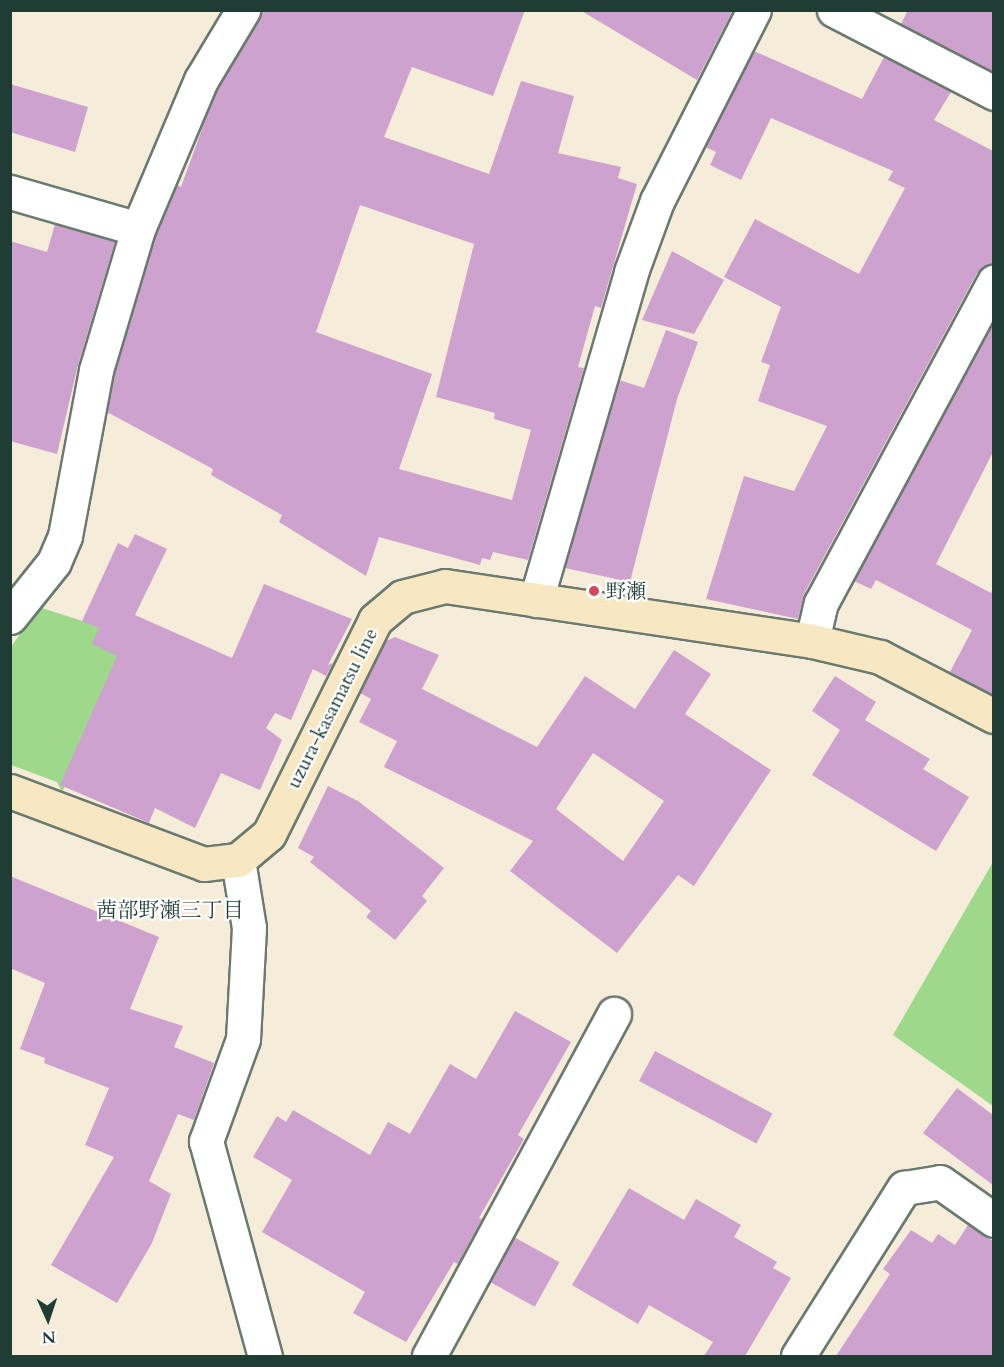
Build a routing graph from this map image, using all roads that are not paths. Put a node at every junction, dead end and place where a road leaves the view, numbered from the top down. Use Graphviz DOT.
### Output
graph roads {
  1 [pos="243,10"];
  2 [pos="754,10"];
  3 [pos="834,10"];
  4 [pos="993,93"];
  5 [pos="10,192"];
  6 [pos="138,229"];
  7 [pos="993,282"];
  8 [pos="536,600"];
  9 [pos="10,617"];
  10 [pos="812,641"];
  11 [pos="993,716"];
  12 [pos="10,791"];
  13 [pos="238,860"];
  14 [pos="614,1014"];
  15 [pos="993,1220"];
  16 [pos="265,1356"];
  17 [pos="429,1356"];
  18 [pos="798,1356"];
  1 -- 6 [label="street"];
  2 -- 8 [label="street"];
  3 -- 4 [label="street"];
  5 -- 6 [label="street"];
  6 -- 9 [label="street"];
  7 -- 10 [label="street"];
  8 -- 10 [label="main road, uzura-kasamatsu line"];
  8 -- 13 [label="main road, uzura-kasamatsu line"];
  10 -- 11 [label="main road, uzura-kasamatsu line"];
  12 -- 13 [label="main road"];
  13 -- 16 [label="street"];
  14 -- 17 [label="street"];
  15 -- 18 [label="street"];
}
